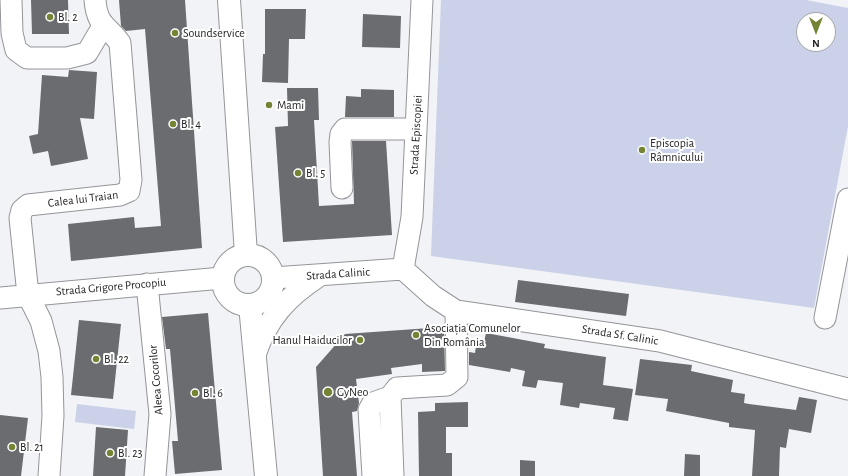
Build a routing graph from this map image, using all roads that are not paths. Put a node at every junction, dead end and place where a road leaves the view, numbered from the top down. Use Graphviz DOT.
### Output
graph roads {
  1 [pos="11,0"];
  2 [pos="95,0"];
  3 [pos="229,0"];
  4 [pos="422,0"];
  5 [pos="103,26"];
  6 [pos="416,129"];
  7 [pos="342,188"];
  8 [pos="848,199"];
  9 [pos="246,254"];
  10 [pos="403,269"];
  11 [pos="319,276"];
  12 [pos="222,278"];
  13 [pos="273,278"];
  14 [pos="147,284"];
  15 [pos="28,295"];
  16 [pos="0,298"];
  17 [pos="250,305"];
  18 [pos="456,311"];
  19 [pos="825,318"];
  20 [pos="255,355"];
  21 [pos="848,388"];
  22 [pos="390,397"];
  23 [pos="49,476"];
  24 [pos="155,476"];
  25 [pos="266,476"];
  26 [pos="373,476"];
  27 [pos="393,476"];
  1 -- 5 [label="street"];
  2 -- 5 [label="street, Calea lui Traian"];
  3 -- 9 [label="main road"];
  4 -- 6 [label="street, Strada Episcopiei"];
  5 -- 15 [label="street, Calea lui Traian"];
  6 -- 7 [label="street"];
  6 -- 10 [label="street, Strada Episcopiei"];
  8 -- 19 [label="street"];
  9 -- 12 [label="main road"];
  9 -- 13 [label="main road"];
  10 -- 11 [label="street, Strada Calinic"];
  10 -- 18 [label="street, Strada Sf. Calinic"];
  11 -- 13 [label="street, Strada Calinic"];
  11 -- 20 [label="street"];
  12 -- 14 [label="street, Strada Grigore Procopiu"];
  12 -- 17 [label="main road"];
  13 -- 17 [label="main road"];
  14 -- 15 [label="street, Strada Grigore Procopiu"];
  14 -- 24 [label="street, Aleea Cocorilor"];
  15 -- 16 [label="street, Strada Grigore Procopiu"];
  15 -- 23 [label="street"];
  17 -- 20 [label="main road"];
  18 -- 21 [label="street, Strada Sf. Calinic"];
  18 -- 22 [label="street"];
  20 -- 25 [label="main road"];
  22 -- 26 [label="street"];
  22 -- 27 [label="street"];
}
